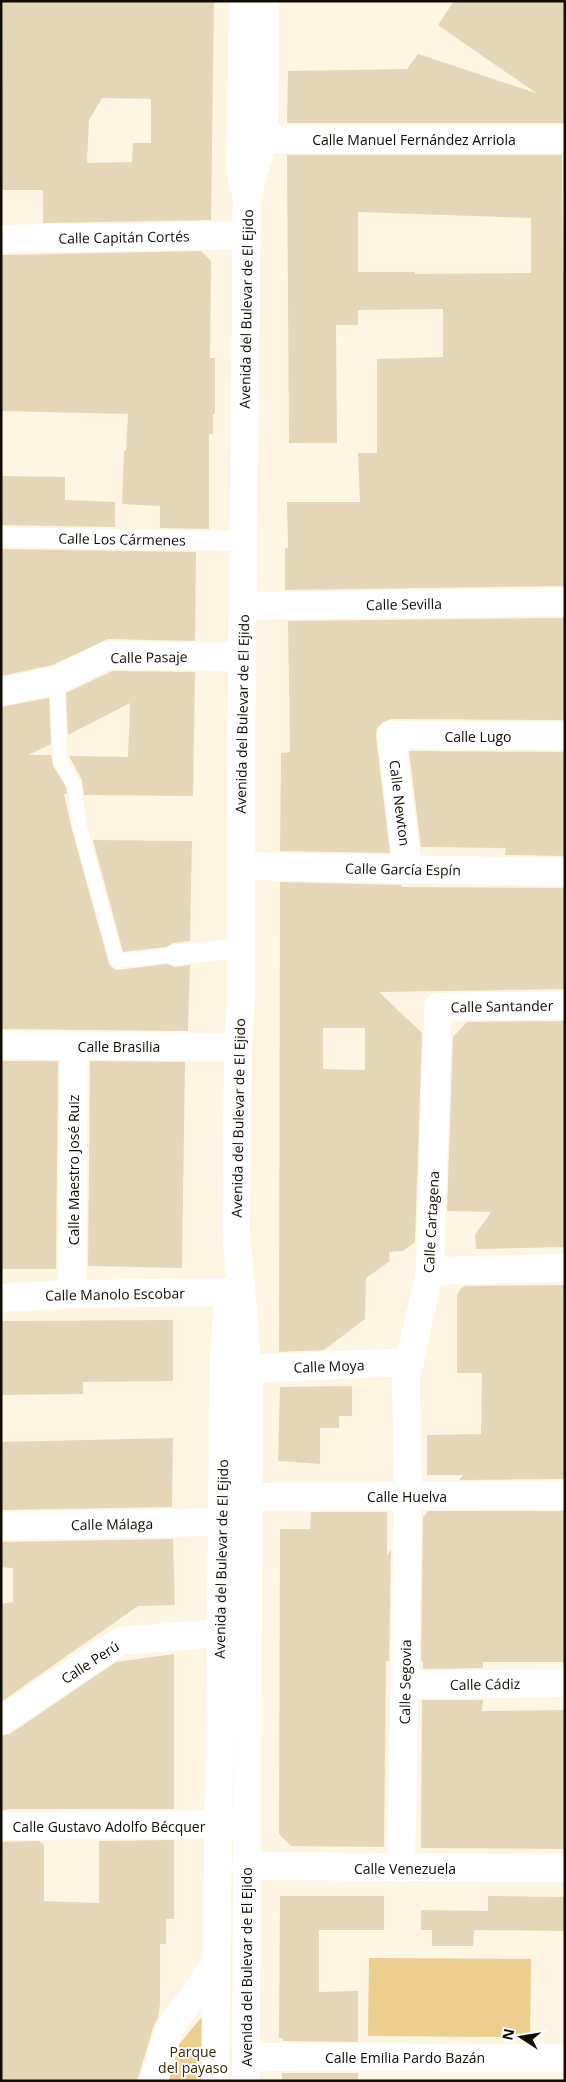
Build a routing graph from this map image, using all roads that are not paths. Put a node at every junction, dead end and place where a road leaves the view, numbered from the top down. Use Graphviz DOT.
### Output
graph roads {
  1 [pos="242,1"];
  2 [pos="265,1"];
  3 [pos="242,51"];
  4 [pos="264,139"];
  5 [pos="565,139"];
  6 [pos="247,198"];
  7 [pos="247,235"];
  8 [pos="1,239"];
  9 [pos="1,537"];
  10 [pos="243,542"];
  11 [pos="565,602"];
  12 [pos="243,606"];
  13 [pos="242,657"];
  14 [pos="57,680"];
  15 [pos="1,692"];
  16 [pos="392,736"];
  17 [pos="565,736"];
  18 [pos="241,866"];
  19 [pos="408,870"];
  20 [pos="565,872"];
  21 [pos="240,948"];
  22 [pos="174,955"];
  23 [pos="565,1006"];
  24 [pos="438,1007"];
  25 [pos="1,1045"];
  26 [pos="74,1046"];
  27 [pos="238,1047"];
  28 [pos="236,1229"];
  29 [pos="565,1268"];
  30 [pos="430,1271"];
  31 [pos="229,1292"];
  32 [pos="72,1294"];
  33 [pos="1,1298"];
  34 [pos="410,1362"];
  35 [pos="248,1369"];
  36 [pos="249,1420"];
  37 [pos="565,1495"];
  38 [pos="408,1496"];
  39 [pos="249,1497"];
  40 [pos="222,1522"];
  41 [pos="1,1526"];
  42 [pos="220,1633"];
  43 [pos="565,1683"];
  44 [pos="404,1685"];
  45 [pos="1,1721"];
  46 [pos="246,1824"];
  47 [pos="1,1826"];
  48 [pos="217,1826"];
  49 [pos="246,1866"];
  50 [pos="401,1868"];
  51 [pos="565,1868"];
  52 [pos="216,1964"];
  53 [pos="565,2058"];
  54 [pos="246,2069"];
  55 [pos="154,2081"];
  56 [pos="214,2081"];
  1 -- 3 [label="street, Avenida del Bulevar de El Ejido"];
  2 -- 4 [label="street, Avenida del Bulevar de El Ejido"];
  3 -- 4 [label="street"];
  3 -- 6 [label="street, Avenida del Bulevar de El Ejido"];
  4 -- 5 [label="street, Calle Manuel Fernández Arriola"];
  4 -- 6 [label="street, Avenida del Bulevar de El Ejido"];
  6 -- 7 [label="street, Avenida del Bulevar de El Ejido"];
  7 -- 8 [label="street, Calle Capitán Cortés"];
  7 -- 10 [label="street, Avenida del Bulevar de El Ejido"];
  9 -- 10 [label="street, Calle Los Cármenes"];
  10 -- 12 [label="street, Avenida del Bulevar de El Ejido"];
  11 -- 12 [label="street, Calle Sevilla"];
  12 -- 13 [label="street, Avenida del Bulevar de El Ejido"];
  13 -- 14 [label="street, Calle Pasaje"];
  13 -- 18 [label="street, Avenida del Bulevar de El Ejido"];
  14 -- 15 [label="street, Calle Pasaje"];
  14 -- 22 [label="lane"];
  16 -- 17 [label="street, Calle Lugo"];
  16 -- 19 [label="street, Calle Newton"];
  18 -- 19 [label="street, Calle García Espín"];
  18 -- 21 [label="street, Avenida del Bulevar de El Ejido"];
  19 -- 20 [label="street, Calle García Espín"];
  21 -- 22 [label="street"];
  21 -- 27 [label="street, Avenida del Bulevar de El Ejido"];
  23 -- 24 [label="street, Calle Santander"];
  24 -- 30 [label="street, Calle Cartagena"];
  25 -- 26 [label="street, Calle Brasilia"];
  26 -- 27 [label="street, Calle Brasilia"];
  26 -- 32 [label="street, Calle Maestro José Ruiz"];
  27 -- 28 [label="street, Avenida del Bulevar de El Ejido"];
  28 -- 31 [label="street, Avenida del Bulevar de El Ejido"];
  28 -- 35 [label="street, Avenida del Bulevar de El Ejido"];
  29 -- 30 [label="street"];
  30 -- 34 [label="street, Calle Cartagena"];
  31 -- 32 [label="street, Calle Manolo Escobar"];
  31 -- 36 [label="street, Avenida del Bulevar de El Ejido"];
  31 -- 40 [label="street, Avenida del Bulevar de El Ejido"];
  32 -- 33 [label="street, Calle Manolo Escobar"];
  34 -- 35 [label="street, Calle Moya"];
  34 -- 38 [label="street, Calle Cartagena"];
  35 -- 36 [label="street, Avenida del Bulevar de El Ejido"];
  36 -- 39 [label="street, Avenida del Bulevar de El Ejido"];
  37 -- 38 [label="street, Calle Huelva"];
  38 -- 39 [label="street, Calle Huelva"];
  38 -- 44 [label="street, Calle Segovia"];
  39 -- 46 [label="street, Avenida del Bulevar de El Ejido"];
  40 -- 41 [label="street, Calle Málaga"];
  40 -- 42 [label="street, Avenida del Bulevar de El Ejido"];
  42 -- 45 [label="street, Calle Perú"];
  42 -- 48 [label="street, Avenida del Bulevar de El Ejido"];
  43 -- 44 [label="street, Calle Cádiz"];
  44 -- 50 [label="street, Calle Segovia"];
  46 -- 48 [label="street"];
  46 -- 49 [label="street, Avenida del Bulevar de El Ejido"];
  47 -- 48 [label="street, Calle Gustavo Adolfo Bécquer"];
  48 -- 52 [label="street, Avenida del Bulevar de El Ejido"];
  49 -- 50 [label="street, Calle Venezuela"];
  49 -- 54 [label="street, Avenida del Bulevar de El Ejido"];
  50 -- 51 [label="street, Calle Venezuela"];
  52 -- 55 [label="street"];
  52 -- 56 [label="street, Avenida del Bulevar de El Ejido"];
  53 -- 54 [label="street, Calle Emilia Pardo Bazán"];
}
